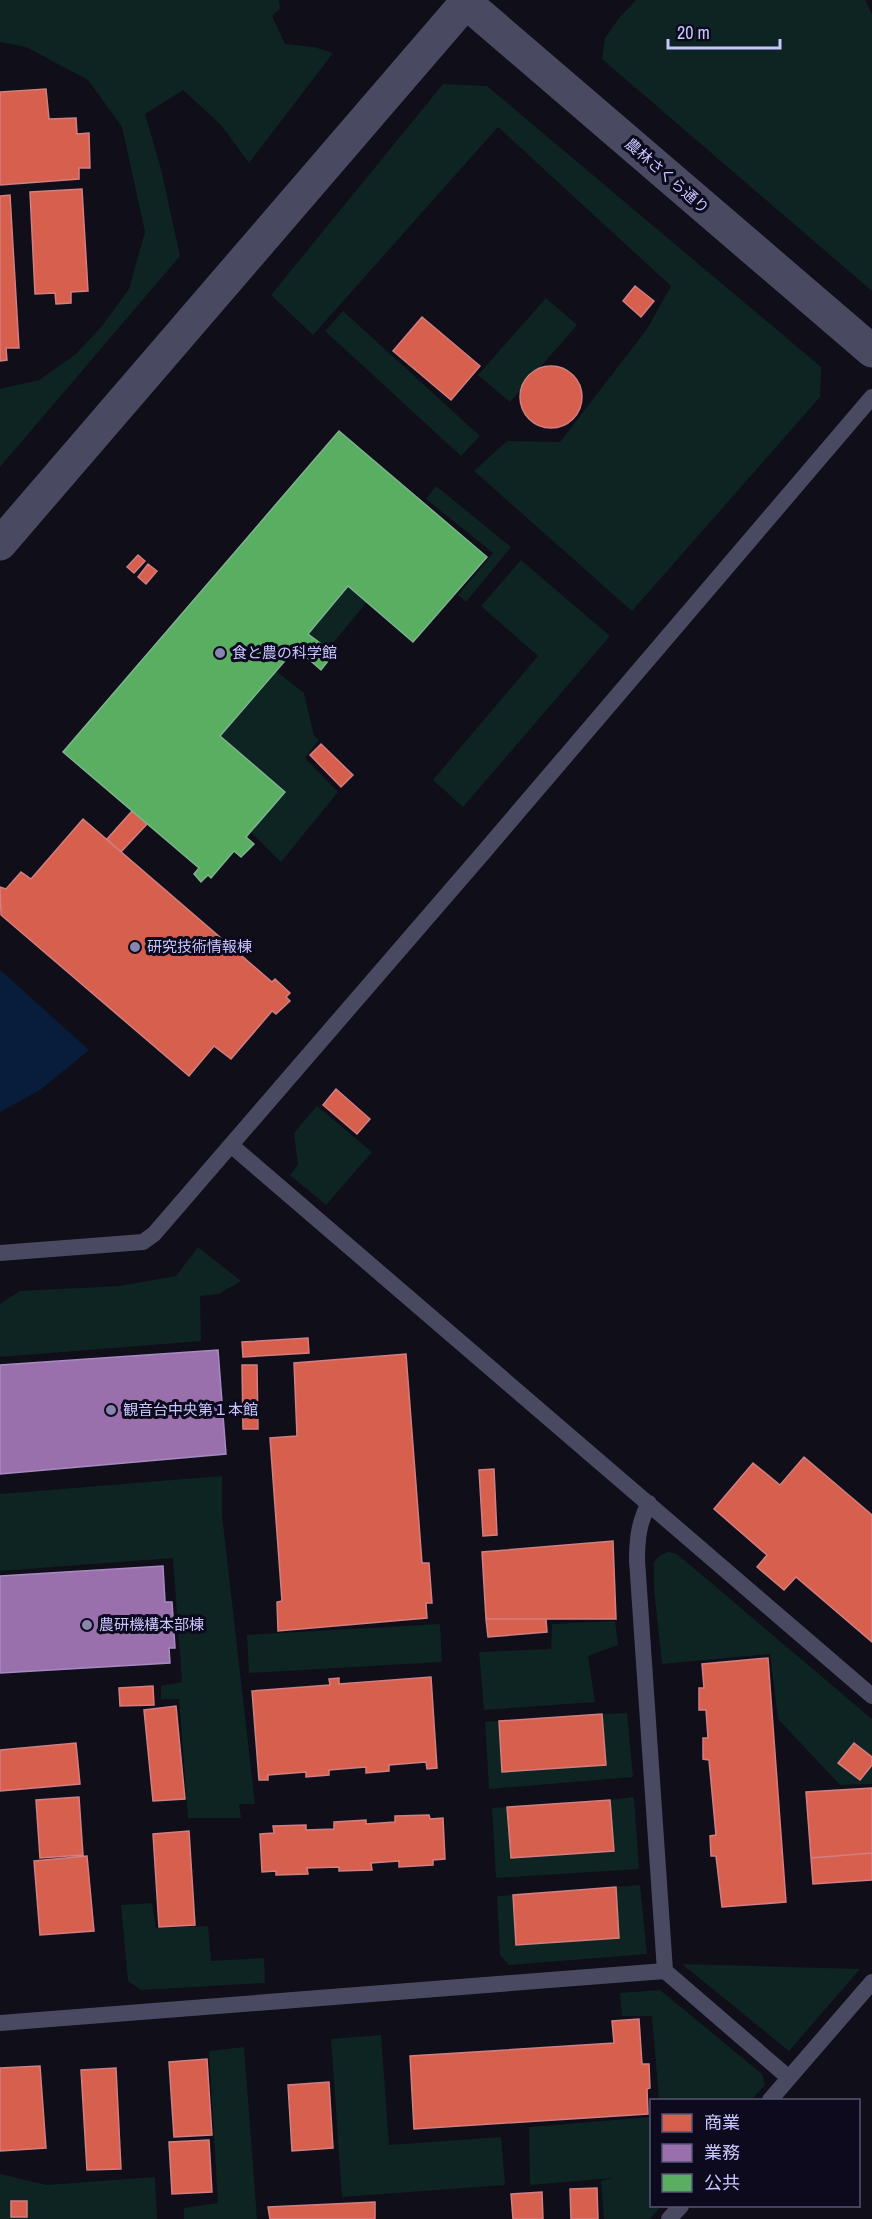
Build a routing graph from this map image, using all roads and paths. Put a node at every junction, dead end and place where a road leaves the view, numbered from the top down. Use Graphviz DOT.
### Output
graph roads {
  1 [pos="466,1"];
  2 [pos="872,351"];
  3 [pos="872,397"];
  4 [pos="0,544"];
  5 [pos="232,1146"];
  6 [pos="0,1253"];
  7 [pos="649,1503"];
  8 [pos="872,1696"];
  9 [pos="665,1971"];
  10 [pos="872,1982"];
  11 [pos="0,2023"];
  12 [pos="789,2078"];
  13 [pos="771,2099"];
  14 [pos="679,2207"];
  15 [pos="669,2219"];
  1 -- 2 [label="street, 農林さくら通り"];
  1 -- 4 [label="street"];
  3 -- 5 [label="lane"];
  5 -- 6 [label="lane"];
  5 -- 7 [label="lane"];
  7 -- 8 [label="lane"];
  7 -- 9 [label="lane"];
  9 -- 11 [label="lane"];
  9 -- 12 [label="lane"];
  10 -- 12 [label="lane"];
  12 -- 13 [label="lane"];
  14 -- 15 [label="lane"];
}
